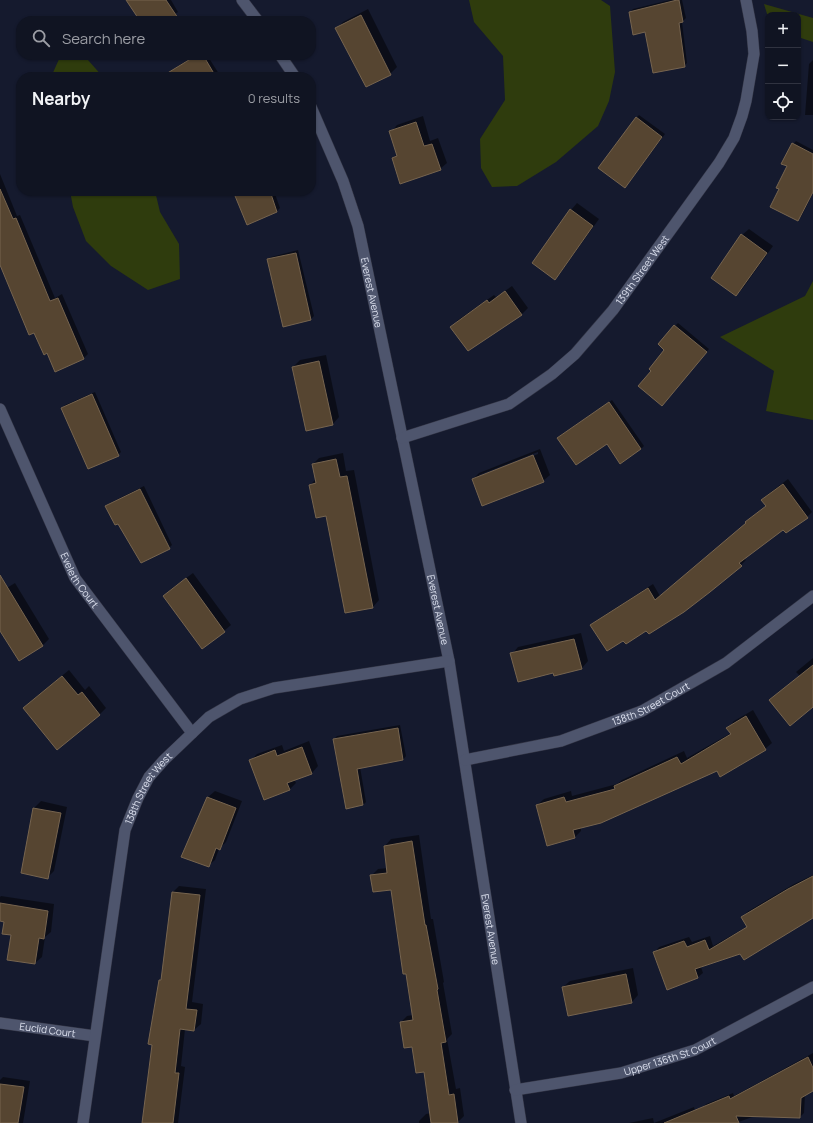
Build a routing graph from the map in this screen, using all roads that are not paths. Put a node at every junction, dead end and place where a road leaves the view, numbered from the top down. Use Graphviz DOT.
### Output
graph roads {
  1 [pos="242,0"];
  2 [pos="746,0"];
  3 [pos="254,16"];
  4 [pos="283,60"];
  5 [pos="292,72"];
  6 [pos="316,119"];
  7 [pos="0,409"];
  8 [pos="402,438"];
  9 [pos="813,596"];
  10 [pos="448,661"];
  11 [pos="192,733"];
  12 [pos="464,760"];
  13 [pos="813,987"];
  14 [pos="0,1023"];
  15 [pos="95,1036"];
  16 [pos="515,1090"];
  17 [pos="83,1123"];
  18 [pos="520,1123"];
  1 -- 3 [label="street"];
  2 -- 8 [label="street, 139th Street West"];
  4 -- 5 [label="street"];
  6 -- 8 [label="street, Everest Avenue"];
  7 -- 11 [label="street, Eveleth Court"];
  8 -- 10 [label="street, Everest Avenue"];
  9 -- 12 [label="street, 138th Street Court"];
  10 -- 11 [label="street, 138th Street West"];
  10 -- 12 [label="street, Everest Avenue"];
  11 -- 15 [label="street, 138th Street West"];
  12 -- 16 [label="street, Everest Avenue"];
  13 -- 16 [label="street, Upper 136th St Court"];
  14 -- 15 [label="street, Euclid Court"];
  15 -- 17 [label="street, 138th Street West"];
  16 -- 18 [label="street, Everest Avenue"];
}
